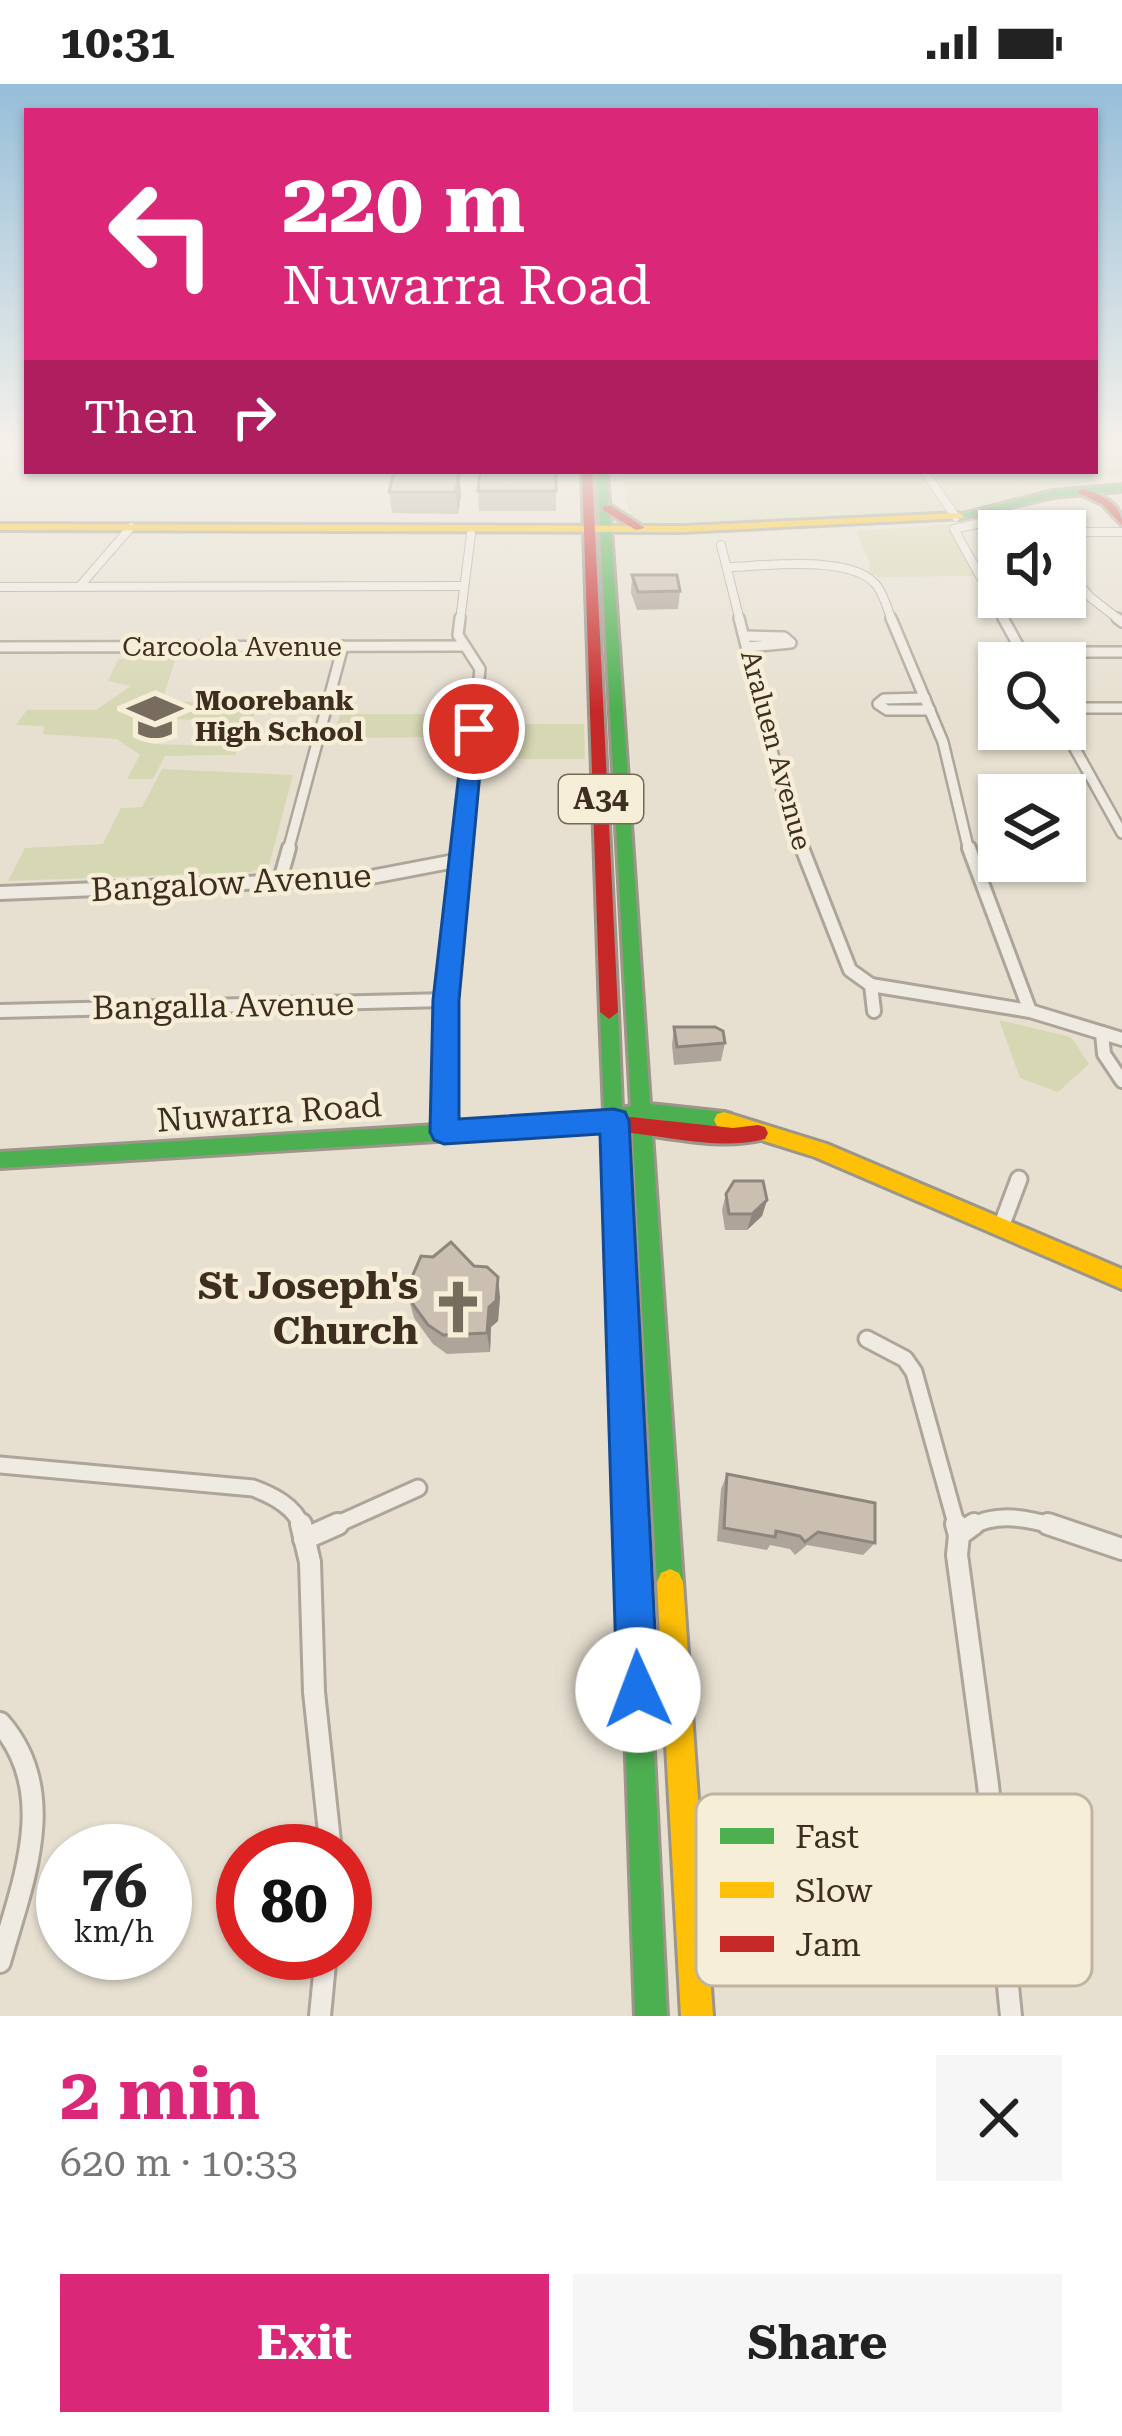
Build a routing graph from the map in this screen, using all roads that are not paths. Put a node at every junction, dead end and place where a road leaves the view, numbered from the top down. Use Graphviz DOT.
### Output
graph roads {
  1 [pos="127,531"];
  2 [pos="145,531"];
  3 [pos="517,531"];
  4 [pos="600,531"];
  5 [pos="600,531"];
  6 [pos="955,531"];
  7 [pos="1086,532"];
  8 [pos="1122,532"];
  9 [pos="471,534"];
  10 [pos="721,545"];
  11 [pos="730,567"];
  12 [pos="978,574"];
  13 [pos="0,586"];
  14 [pos="80,586"];
  15 [pos="464,586"];
  16 [pos="1086,592"];
  17 [pos="1122,622"];
  18 [pos="343,646"];
  19 [pos="463,646"];
  20 [pos="0,647"];
  21 [pos="1086,652"];
  22 [pos="1122,652"];
  23 [pos="925,698"];
  24 [pos="1086,708"];
  25 [pos="1122,708"];
  26 [pos="930,710"];
  27 [pos="1076,750"];
  28 [pos="1122,833"];
  29 [pos="460,860"];
  30 [pos="280,880"];
  31 [pos="0,892"];
  32 [pos="871,985"];
  33 [pos="446,1000"];
  34 [pos="0,1011"];
  35 [pos="874,1011"];
  36 [pos="1030,1011"];
  37 [pos="1102,1033"];
  38 [pos="1122,1039"];
  39 [pos="1122,1082"];
  40 [pos="640,1119"];
  41 [pos="614,1121"];
  42 [pos="444,1132"];
  43 [pos="0,1160"];
  44 [pos="1019,1179"];
  45 [pos="1001,1227"];
  46 [pos="1122,1280"];
  47 [pos="867,1339"];
  48 [pos="0,1465"];
  49 [pos="418,1488"];
  50 [pos="959,1535"];
  51 [pos="304,1539"];
  52 [pos="1122,1549"];
  53 [pos="0,1723"];
  54 [pos="992,1794"];
  55 [pos="329,1824"];
  56 [pos="0,1962"];
  57 [pos="323,1980"];
  58 [pos="1009,1986"];
  59 [pos="320,2016"];
  60 [pos="651,2016"];
  61 [pos="697,2016"];
  62 [pos="1011,2016"];
  1 -- 14 [label="street"];
  2 -- 9 [label="main road"];
  3 -- 9 [label="main road"];
  4 -- 40 [label="main road, A34"];
  5 -- 41 [label="main road, A34"];
  6 -- 12 [label="street"];
  7 -- 8 [label="street"];
  9 -- 15 [label="street"];
  10 -- 11 [label="street, Araluen Avenue"];
  11 -- 23 [label="street"];
  11 -- 32 [label="street, Araluen Avenue"];
  13 -- 14 [label="street"];
  14 -- 15 [label="street"];
  15 -- 19 [label="street"];
  16 -- 17 [label="street"];
  18 -- 19 [label="street, Carcoola Avenue"];
  18 -- 20 [label="street, Carcoola Avenue"];
  18 -- 30 [label="street"];
  19 -- 29 [label="street"];
  21 -- 22 [label="street"];
  23 -- 26 [label="street"];
  23 -- 26 [label="street"];
  24 -- 25 [label="street"];
  26 -- 36 [label="street"];
  27 -- 28 [label="street"];
  29 -- 30 [label="street, Bangalow Avenue"];
  29 -- 33 [label="street"];
  30 -- 31 [label="street, Bangalow Avenue"];
  32 -- 35 [label="street, Araluen Avenue"];
  32 -- 36 [label="street"];
  33 -- 34 [label="street, Bangalla Avenue"];
  33 -- 42 [label="street"];
  36 -- 37 [label="street"];
  37 -- 38 [label="street"];
  37 -- 39 [label="street"];
  40 -- 41 [label="main road, Nuwarra Road"];
  40 -- 45 [label="main road, Nuwarra Road"];
  40 -- 61 [label="main road, A34"];
  41 -- 42 [label="main road, Nuwarra Road"];
  41 -- 60 [label="main road, A34"];
  42 -- 43 [label="main road, Nuwarra Road"];
  44 -- 45 [label="street"];
  45 -- 46 [label="main road, Nuwarra Road"];
  47 -- 50 [label="street"];
  48 -- 51 [label="street"];
  49 -- 51 [label="street"];
  50 -- 52 [label="street"];
  50 -- 54 [label="street"];
  51 -- 55 [label="street"];
  53 -- 56 [label="street"];
  57 -- 59 [label="street"];
  58 -- 62 [label="street"];
}
